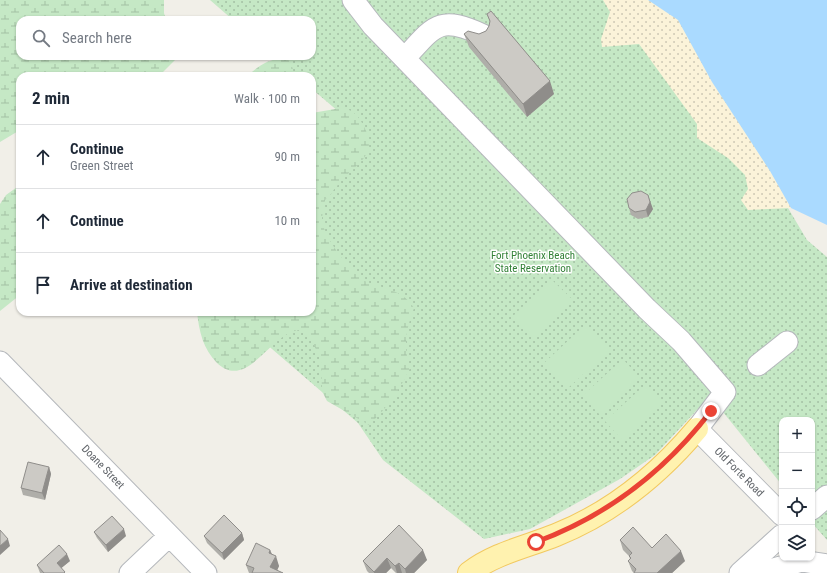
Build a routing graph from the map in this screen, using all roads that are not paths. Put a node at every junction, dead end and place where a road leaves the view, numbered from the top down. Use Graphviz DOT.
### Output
graph roads {
  1 [pos="353,0"];
  2 [pos="483,35"];
  3 [pos="405,58"];
  4 [pos="786,342"];
  5 [pos="0,362"];
  6 [pos="758,365"];
  7 [pos="697,429"];
  8 [pos="827,496"];
  9 [pos="815,506"];
  10 [pos="779,512"];
  11 [pos="169,536"];
  12 [pos="779,538"];
  13 [pos="827,565"];
  14 [pos="130,573"];
  15 [pos="206,573"];
  16 [pos="469,573"];
  17 [pos="740,573"];
  18 [pos="759,573"];
  1 -- 3 [label="street"];
  2 -- 3 [label="street"];
  3 -- 7 [label="street"];
  4 -- 6 [label="street"];
  5 -- 11 [label="street, Doane Street"];
  7 -- 10 [label="street, Old Forte Road"];
  7 -- 16 [label="main road"];
  8 -- 9 [label="street"];
  11 -- 14 [label="street"];
  11 -- 15 [label="street, Doane Street"];
  12 -- 17 [label="street"];
  13 -- 18 [label="street"];
}
